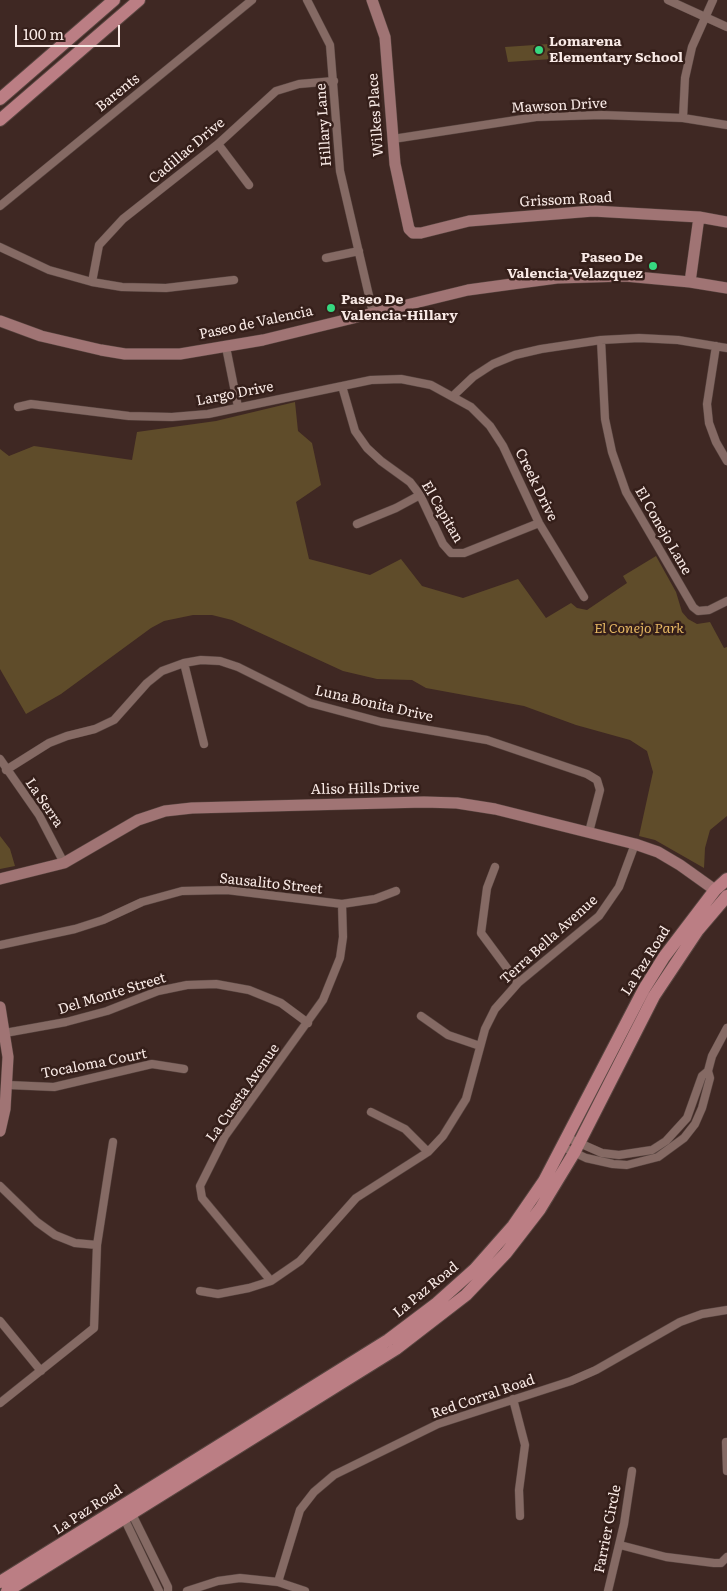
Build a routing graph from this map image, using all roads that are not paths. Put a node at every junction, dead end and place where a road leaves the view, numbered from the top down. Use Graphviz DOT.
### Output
graph roads {
  1 [pos="114,0"];
  2 [pos="139,0"];
  3 [pos="252,0"];
  4 [pos="372,0"];
  5 [pos="668,0"];
  6 [pos="713,0"];
  7 [pos="309,1"];
  8 [pos="705,18"];
  9 [pos="727,27"];
  10 [pos="30,72"];
  11 [pos="334,82"];
  12 [pos="40,85"];
  13 [pos="0,99"];
  14 [pos="683,118"];
  15 [pos="0,120"];
  16 [pos="727,125"];
  17 [pos="393,139"];
  18 [pos="218,144"];
  19 [pos="249,185"];
  20 [pos="0,206"];
  21 [pos="699,217"];
  22 [pos="727,222"];
  23 [pos="409,229"];
  24 [pos="0,247"];
  25 [pos="359,251"];
  26 [pos="326,258"];
  27 [pos="234,280"];
  28 [pos="92,282"];
  29 [pos="690,282"];
  30 [pos="727,288"];
  31 [pos="373,313"];
  32 [pos="0,320"];
  33 [pos="601,340"];
  34 [pos="716,346"];
  35 [pos="226,347"];
  36 [pos="727,348"];
  37 [pos="342,386"];
  38 [pos="452,396"];
  39 [pos="18,407"];
  40 [pos="238,407"];
  41 [pos="727,461"];
  42 [pos="420,495"];
  43 [pos="539,522"];
  44 [pos="357,524"];
  45 [pos="584,597"];
  46 [pos="727,601"];
  47 [pos="184,663"];
  48 [pos="204,744"];
  49 [pos="0,759"];
  50 [pos="6,770"];
  51 [pos="589,832"];
  52 [pos="635,844"];
  53 [pos="64,863"];
  54 [pos="495,867"];
  55 [pos="0,879"];
  56 [pos="727,879"];
  57 [pos="396,891"];
  58 [pos="722,895"];
  59 [pos="342,904"];
  60 [pos="0,945"];
  61 [pos="518,983"];
  62 [pos="0,1007"];
  63 [pos="421,1016"];
  64 [pos="308,1023"];
  65 [pos="727,1028"];
  66 [pos="5,1033"];
  67 [pos="480,1046"];
  68 [pos="184,1069"];
  69 [pos="8,1086"];
  70 [pos="371,1112"];
  71 [pos="0,1131"];
  72 [pos="113,1142"];
  73 [pos="571,1145"];
  74 [pos="428,1152"];
  75 [pos="0,1186"];
  76 [pos="97,1245"];
  77 [pos="270,1281"];
  78 [pos="200,1291"];
  79 [pos="727,1310"];
  80 [pos="0,1320"];
  81 [pos="41,1371"];
  82 [pos="514,1399"];
  83 [pos="0,1403"];
  84 [pos="726,1442"];
  85 [pos="727,1471"];
  86 [pos="632,1472"];
  87 [pos="125,1510"];
  88 [pos="520,1516"];
  89 [pos="620,1545"];
  90 [pos="727,1558"];
  91 [pos="0,1582"];
  92 [pos="278,1582"];
  93 [pos="7,1591"];
  94 [pos="159,1591"];
  95 [pos="168,1591"];
  96 [pos="187,1591"];
  97 [pos="305,1591"];
  98 [pos="608,1591"];
  1 -- 10 [label="main road"];
  2 -- 12 [label="main road"];
  3 -- 20 [label="street, Barents"];
  4 -- 17 [label="street, Wilkes Place"];
  5 -- 8 [label="street"];
  6 -- 8 [label="street"];
  7 -- 11 [label="street, Hillary Lane"];
  8 -- 9 [label="street"];
  8 -- 14 [label="street"];
  10 -- 12 [label="main road"];
  10 -- 13 [label="main road"];
  11 -- 18 [label="street, Cadillac Drive"];
  11 -- 25 [label="street, Hillary Lane"];
  12 -- 15 [label="main road"];
  14 -- 16 [label="street, Mawson Drive"];
  14 -- 17 [label="street, Mawson Drive"];
  17 -- 23 [label="street, Wilkes Place"];
  18 -- 19 [label="street"];
  18 -- 28 [label="street, Cadillac Drive"];
  21 -- 22 [label="street, Grissom Road"];
  21 -- 23 [label="street, Grissom Road"];
  21 -- 29 [label="street"];
  24 -- 28 [label="street"];
  25 -- 26 [label="street"];
  25 -- 31 [label="street, Hillary Lane"];
  27 -- 28 [label="street"];
  29 -- 30 [label="street, Paseo de Valencia"];
  29 -- 31 [label="street, Paseo de Valencia"];
  31 -- 35 [label="street, Paseo de Valencia"];
  32 -- 35 [label="street, Paseo de Valencia"];
  33 -- 34 [label="street"];
  33 -- 38 [label="street"];
  33 -- 46 [label="street, El Conejo Lane"];
  34 -- 36 [label="street"];
  34 -- 41 [label="street"];
  35 -- 40 [label="street"];
  37 -- 38 [label="street, Largo Drive"];
  37 -- 40 [label="street, Largo Drive"];
  37 -- 42 [label="street, El Capitan"];
  38 -- 43 [label="street, Creek Drive"];
  39 -- 40 [label="street, Largo Drive"];
  42 -- 43 [label="street, El Capitan"];
  42 -- 44 [label="street"];
  43 -- 45 [label="street, Creek Drive"];
  47 -- 48 [label="street"];
  47 -- 50 [label="street, Luna Bonita Drive"];
  47 -- 51 [label="street, Luna Bonita Drive"];
  49 -- 50 [label="street, La Serra"];
  50 -- 53 [label="street, La Serra"];
  51 -- 52 [label="street, Aliso Hills Drive"];
  51 -- 53 [label="street, Aliso Hills Drive"];
  52 -- 58 [label="street, Aliso Hills Drive"];
  52 -- 61 [label="street, Terra Bella Avenue"];
  53 -- 55 [label="street, Aliso Hills Drive"];
  54 -- 61 [label="street"];
  56 -- 58 [label="main road, La Paz Road"];
  57 -- 59 [label="street, Sausalito Street"];
  58 -- 73 [label="main road, La Paz Road"];
  59 -- 60 [label="street, Sausalito Street"];
  59 -- 64 [label="street, La Cuesta Avenue"];
  61 -- 67 [label="street, Terra Bella Avenue"];
  62 -- 66 [label="street"];
  63 -- 67 [label="street"];
  64 -- 66 [label="street, Del Monte Street"];
  64 -- 77 [label="street, La Cuesta Avenue"];
  65 -- 73 [label="street"];
  66 -- 69 [label="street"];
  67 -- 74 [label="street, Terra Bella Avenue"];
  68 -- 69 [label="street, Tocaloma Court"];
  69 -- 71 [label="street"];
  70 -- 74 [label="street"];
  72 -- 76 [label="street"];
  73 -- 87 [label="main road, La Paz Road"];
  74 -- 77 [label="street, Terra Bella Avenue"];
  75 -- 76 [label="street"];
  76 -- 81 [label="street"];
  77 -- 78 [label="street, Terra Bella Avenue"];
  79 -- 82 [label="street, Red Corral Road"];
  80 -- 81 [label="street"];
  81 -- 83 [label="street"];
  82 -- 88 [label="street"];
  82 -- 92 [label="street, Red Corral Road"];
  84 -- 85 [label="street"];
  86 -- 89 [label="street, Farrier Circle"];
  87 -- 91 [label="main road, La Paz Road"];
  87 -- 93 [label="main road, La Paz Road"];
  87 -- 94 [label="street"];
  87 -- 95 [label="street"];
  89 -- 90 [label="street"];
  89 -- 98 [label="street, Farrier Circle"];
  92 -- 96 [label="street"];
  92 -- 97 [label="street"];
}
